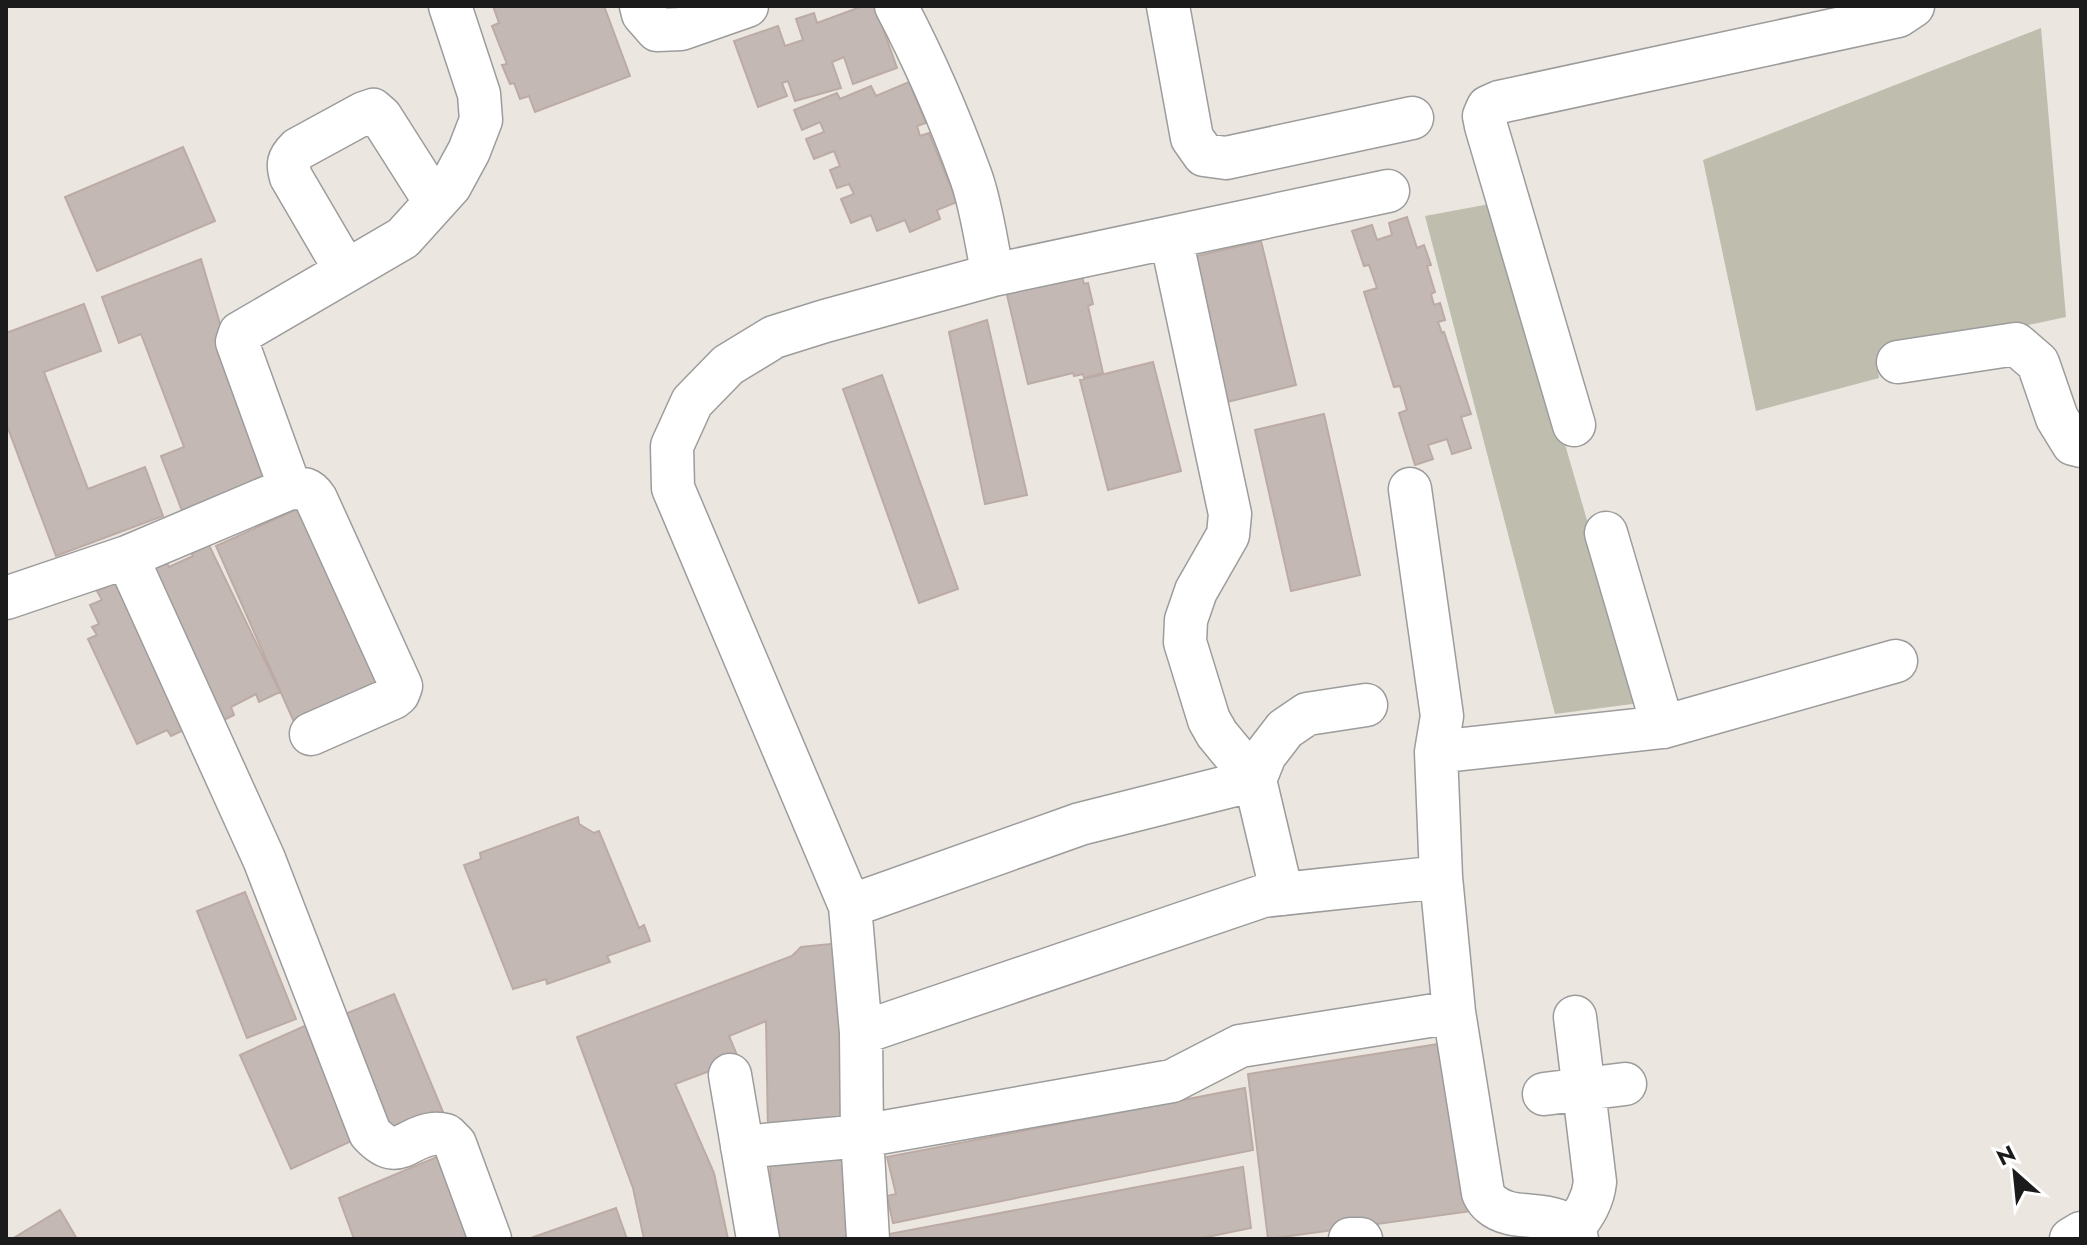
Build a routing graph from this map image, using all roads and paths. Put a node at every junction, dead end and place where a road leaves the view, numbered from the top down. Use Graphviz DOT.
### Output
graph roads {
  1 [pos="450,6"];
  2 [pos="641,6"];
  3 [pos="747,6"];
  4 [pos="896,6"];
  5 [pos="1168,6"];
  6 [pos="1902,9"];
  7 [pos="1412,118"];
  8 [pos="1388,191"];
  9 [pos="435,202"];
  10 [pos="1171,238"];
  11 [pos="346,271"];
  12 [pos="993,275"];
  13 [pos="1898,362"];
  14 [pos="1574,425"];
  15 [pos="2081,446"];
  16 [pos="290,488"];
  17 [pos="1410,489"];
  18 [pos="1606,533"];
  19 [pos="127,557"];
  20 [pos="6,598"];
  21 [pos="1896,661"];
  22 [pos="1366,705"];
  23 [pos="1663,727"];
  24 [pos="311,734"];
  25 [pos="1436,752"];
  26 [pos="1255,780"];
  27 [pos="1441,877"];
  28 [pos="1282,894"];
  29 [pos="850,906"];
  30 [pos="1454,1012"];
  31 [pos="1575,1017"];
  32 [pos="861,1033"];
  33 [pos="730,1075"];
  34 [pos="1625,1084"];
  35 [pos="1564,1091"];
  36 [pos="862,1136"];
  37 [pos="742,1147"];
  38 [pos="2081,1233"];
  39 [pos="1575,1234"];
  40 [pos="490,1239"];
  41 [pos="758,1239"];
  42 [pos="868,1239"];
  43 [pos="1350,1239"];
  44 [pos="1361,1239"];
  45 [pos="2071,1239"];
  1 -- 9 [label="street"];
  2 -- 3 [label="street"];
  4 -- 12 [label="street"];
  5 -- 7 [label="street"];
  6 -- 14 [label="street"];
  8 -- 10 [label="street"];
  9 -- 11 [label="street"];
  9 -- 11 [label="street"];
  10 -- 12 [label="street"];
  10 -- 26 [label="street"];
  11 -- 16 [label="street"];
  12 -- 29 [label="street"];
  13 -- 15 [label="street"];
  16 -- 19 [label="street"];
  16 -- 24 [label="street"];
  17 -- 25 [label="street"];
  18 -- 23 [label="street"];
  19 -- 20 [label="street"];
  19 -- 40 [label="street"];
  21 -- 23 [label="street"];
  22 -- 26 [label="street"];
  23 -- 25 [label="street"];
  25 -- 27 [label="street"];
  26 -- 28 [label="street"];
  26 -- 29 [label="street"];
  27 -- 28 [label="street"];
  27 -- 30 [label="street"];
  28 -- 32 [label="street"];
  29 -- 32 [label="street"];
  30 -- 36 [label="street"];
  30 -- 39 [label="street"];
  31 -- 35 [label="street"];
  32 -- 36 [label="street"];
  33 -- 37 [label="street"];
  34 -- 35 [label="street"];
  35 -- 39 [label="street"];
  36 -- 37 [label="street"];
  36 -- 42 [label="street"];
  37 -- 41 [label="street"];
  38 -- 45 [label="street"];
  43 -- 44 [label="street"];
}
